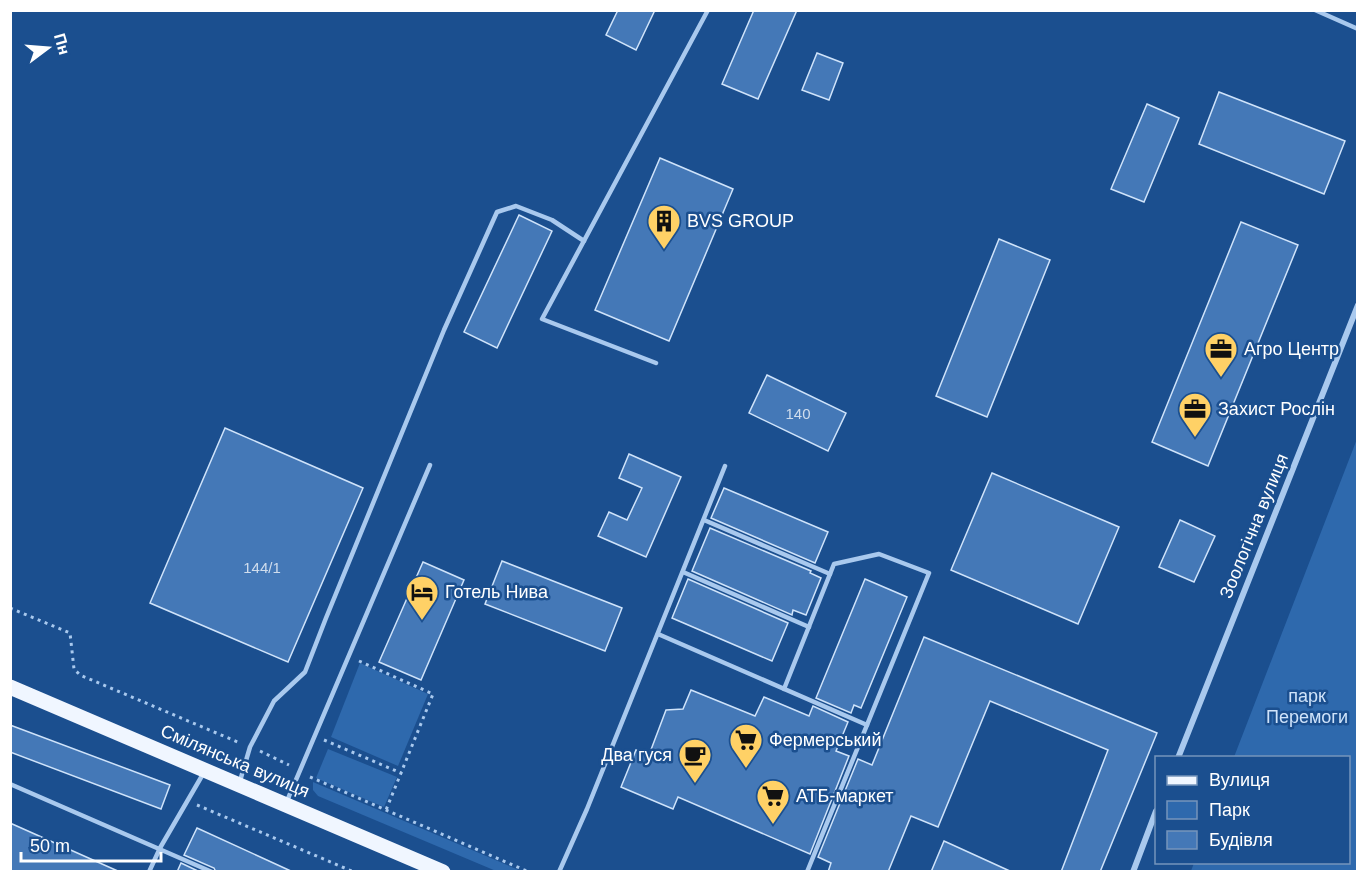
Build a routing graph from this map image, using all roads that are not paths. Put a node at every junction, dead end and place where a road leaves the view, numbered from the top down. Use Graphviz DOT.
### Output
graph roads {
  1 [pos="708,10"];
  2 [pos="1315,10"];
  3 [pos="1358,29"];
  4 [pos="584,241"];
  5 [pos="1358,305"];
  6 [pos="656,363"];
  7 [pos="430,465"];
  8 [pos="725,466"];
  9 [pos="704,520"];
  10 [pos="683,572"];
  11 [pos="830,574"];
  12 [pos="809,627"];
  13 [pos="658,634"];
  14 [pos="10,687"];
  15 [pos="784,689"];
  16 [pos="867,725"];
  17 [pos="1179,756"];
  18 [pos="206,769"];
  19 [pos="10,784"];
  20 [pos="239,784"];
  21 [pos="286,804"];
  22 [pos="1155,814"];
  23 [pos="160,848"];
  24 [pos="149,872"];
  25 [pos="212,872"];
  26 [pos="443,872"];
  27 [pos="559,872"];
  28 [pos="807,872"];
  29 [pos="1133,872"];
  1 -- 4 [label="lane"];
  2 -- 3 [label="lane"];
  4 -- 6 [label="lane"];
  4 -- 20 [label="lane"];
  5 -- 17 [label="street, Зоологічна вулиця"];
  7 -- 21 [label="lane"];
  8 -- 9 [label="lane"];
  9 -- 10 [label="lane"];
  9 -- 11 [label="lane"];
  10 -- 12 [label="lane"];
  10 -- 13 [label="lane"];
  11 -- 12 [label="lane"];
  11 -- 16 [label="lane"];
  12 -- 15 [label="lane"];
  13 -- 15 [label="lane"];
  13 -- 27 [label="lane"];
  14 -- 18 [label="main road, Смілянська вулиця"];
  15 -- 16 [label="lane"];
  16 -- 28 [label="lane"];
  18 -- 20 [label="main road, Смілянська вулиця"];
  18 -- 23 [label="lane"];
  19 -- 23 [label="lane"];
  20 -- 21 [label="main road, Смілянська вулиця"];
  21 -- 26 [label="main road, Смілянська вулиця"];
  22 -- 29 [label="street"];
  23 -- 24 [label="lane"];
  23 -- 25 [label="lane"];
}
